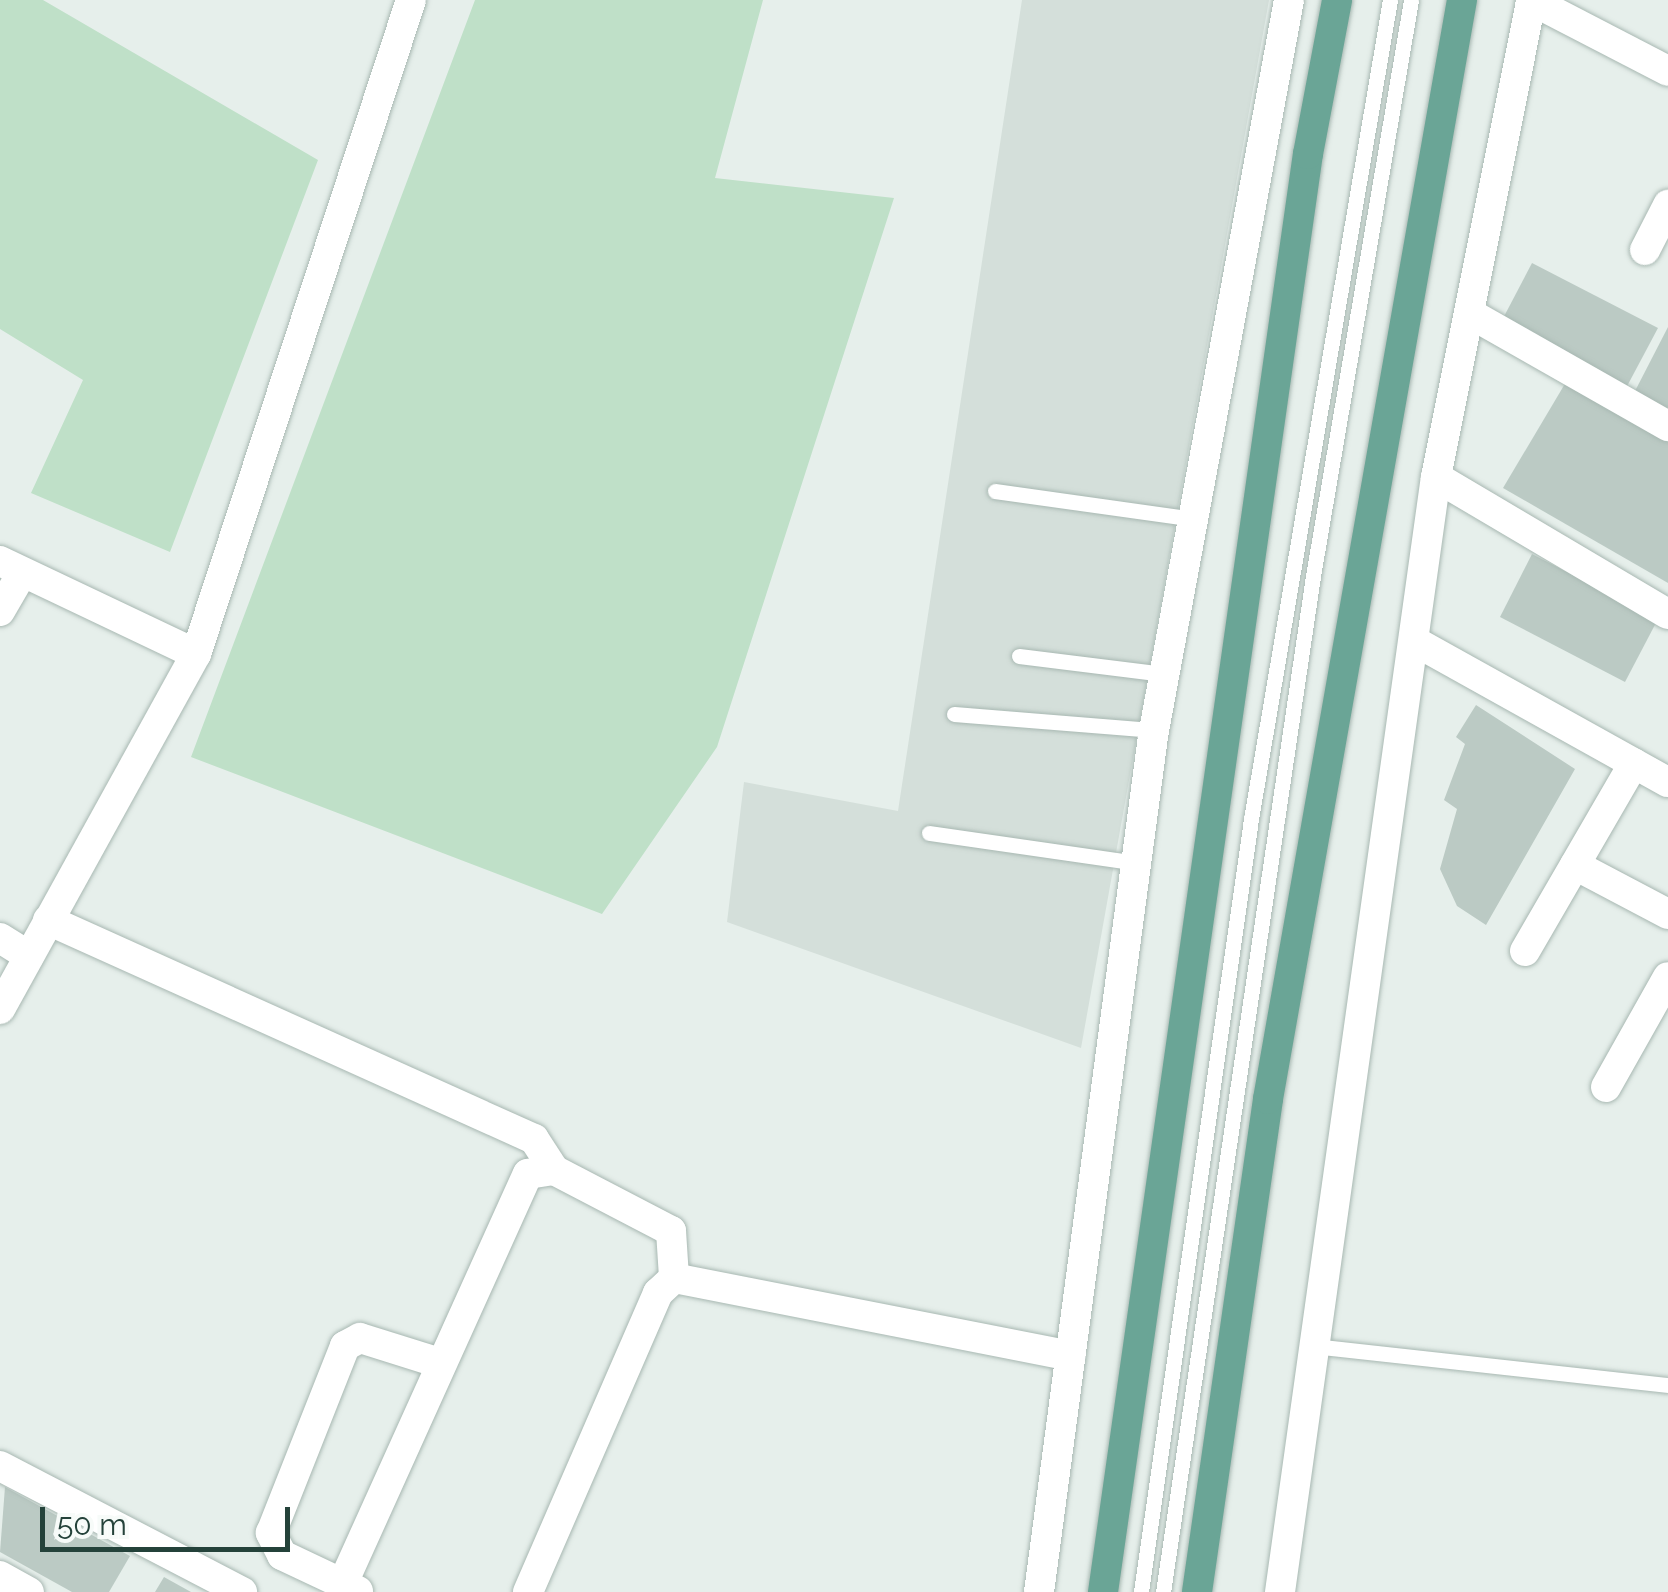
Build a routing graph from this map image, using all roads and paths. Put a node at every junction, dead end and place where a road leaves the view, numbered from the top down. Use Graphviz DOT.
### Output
graph roads {
  1 [pos="411,0"];
  2 [pos="1289,0"];
  3 [pos="1337,0"];
  4 [pos="1390,0"];
  5 [pos="1411,0"];
  6 [pos="1462,0"];
  7 [pos="1531,0"];
  8 [pos="1668,71"];
  9 [pos="1668,205"];
  10 [pos="1644,250"];
  11 [pos="1469,314"];
  12 [pos="1668,426"];
  13 [pos="1436,477"];
  14 [pos="996,491"];
  15 [pos="1193,519"];
  16 [pos="11,567"];
  17 [pos="0,611"];
  18 [pos="1668,614"];
  19 [pos="1416,642"];
  20 [pos="196,654"];
  21 [pos="1019,656"];
  22 [pos="1164,674"];
  23 [pos="954,714"];
  24 [pos="1154,730"];
  25 [pos="1634,763"];
  26 [pos="1668,782"];
  27 [pos="929,832"];
  28 [pos="1136,863"];
  29 [pos="1575,865"];
  30 [pos="1668,914"];
  31 [pos="48,920"];
  32 [pos="0,938"];
  33 [pos="1524,950"];
  34 [pos="29,956"];
  35 [pos="1668,977"];
  36 [pos="0,1009"];
  37 [pos="1606,1087"];
  38 [pos="554,1170"];
  39 [pos="674,1278"];
  40 [pos="1314,1346"];
  41 [pos="1070,1356"];
  42 [pos="440,1363"];
  43 [pos="1668,1385"];
  44 [pos="0,1466"];
  45 [pos="0,1576"];
  46 [pos="352,1588"];
  47 [pos="30,1592"];
  48 [pos="242,1592"];
  49 [pos="528,1592"];
  50 [pos="1039,1592"];
  51 [pos="1103,1592"];
  52 [pos="1141,1592"];
  53 [pos="1163,1592"];
  54 [pos="1197,1592"];
  55 [pos="1280,1592"];
  1 -- 20 [label="street"];
  2 -- 15 [label="street"];
  3 -- 51 [label="main road"];
  4 -- 52 [label="lane"];
  5 -- 53 [label="lane"];
  6 -- 54 [label="main road"];
  7 -- 8 [label="street"];
  7 -- 11 [label="street"];
  9 -- 10 [label="street"];
  11 -- 12 [label="street"];
  11 -- 13 [label="street"];
  13 -- 18 [label="street"];
  13 -- 19 [label="street"];
  14 -- 15 [label="lane"];
  15 -- 22 [label="street"];
  16 -- 17 [label="street"];
  16 -- 20 [label="street"];
  19 -- 25 [label="street"];
  19 -- 40 [label="street"];
  20 -- 31 [label="street"];
  21 -- 22 [label="lane"];
  22 -- 24 [label="street"];
  23 -- 24 [label="lane"];
  24 -- 28 [label="street"];
  25 -- 26 [label="street"];
  25 -- 29 [label="street"];
  27 -- 28 [label="lane"];
  28 -- 41 [label="street"];
  29 -- 30 [label="street"];
  29 -- 33 [label="street"];
  31 -- 34 [label="street"];
  31 -- 38 [label="street"];
  32 -- 34 [label="street"];
  34 -- 36 [label="street"];
  35 -- 37 [label="street"];
  38 -- 39 [label="street"];
  38 -- 42 [label="street"];
  39 -- 41 [label="street"];
  39 -- 49 [label="street"];
  40 -- 43 [label="lane"];
  40 -- 55 [label="street"];
  41 -- 50 [label="street"];
  42 -- 46 [label="street"];
  42 -- 46 [label="street"];
  44 -- 48 [label="street"];
  45 -- 47 [label="street"];
}
